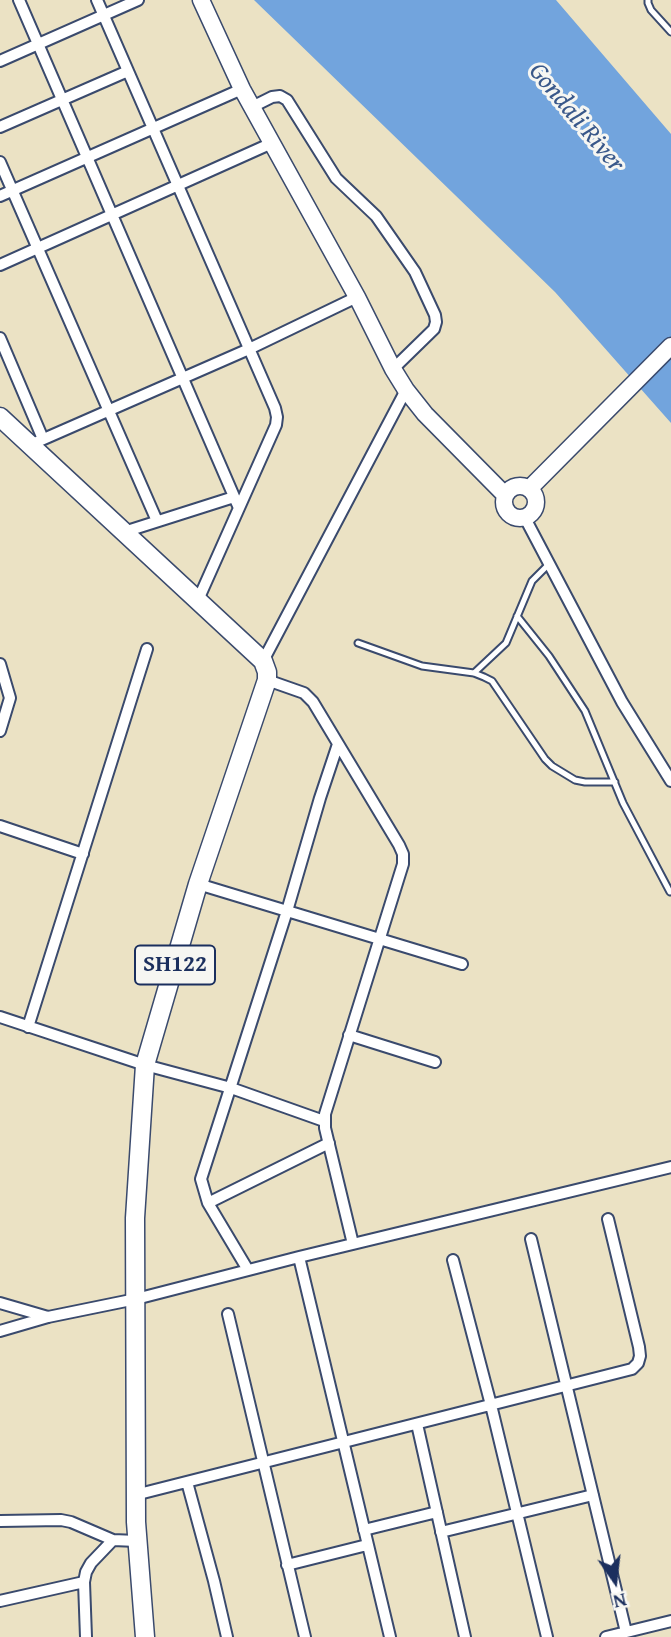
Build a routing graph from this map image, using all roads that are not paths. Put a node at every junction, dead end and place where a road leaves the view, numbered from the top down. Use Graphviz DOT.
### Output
graph roads {
  1 [pos="19,0"];
  2 [pos="97,0"];
  3 [pos="138,0"];
  4 [pos="201,0"];
  5 [pos="648,0"];
  6 [pos="104,16"];
  7 [pos="671,32"];
  8 [pos="38,45"];
  9 [pos="0,61"];
  10 [pos="128,71"];
  11 [pos="243,89"];
  12 [pos="62,100"];
  13 [pos="252,107"];
  14 [pos="0,127"];
  15 [pos="153,128"];
  16 [pos="272,143"];
  17 [pos="87,158"];
  18 [pos="0,162"];
  19 [pos="178,185"];
  20 [pos="13,191"];
  21 [pos="0,196"];
  22 [pos="112,215"];
  23 [pos="37,248"];
  24 [pos="0,265"];
  25 [pos="357,297"];
  26 [pos="0,338"];
  27 [pos="671,346"];
  28 [pos="249,349"];
  29 [pos="393,369"];
  30 [pos="183,377"];
  31 [pos="406,390"];
  32 [pos="108,410"];
  33 [pos="0,417"];
  34 [pos="36,442"];
  35 [pos="529,489"];
  36 [pos="505,495"];
  37 [pos="234,497"];
  38 [pos="239,508"];
  39 [pos="525,517"];
  40 [pos="157,521"];
  41 [pos="124,532"];
  42 [pos="549,564"];
  43 [pos="198,600"];
  44 [pos="517,616"];
  45 [pos="358,643"];
  46 [pos="147,649"];
  47 [pos="263,661"];
  48 [pos="0,664"];
  49 [pos="474,673"];
  50 [pos="267,680"];
  51 [pos="0,731"];
  52 [pos="338,744"];
  53 [pos="671,781"];
  54 [pos="615,782"];
  55 [pos="0,826"];
  56 [pos="83,853"];
  57 [pos="198,884"];
  58 [pos="670,892"];
  59 [pos="287,911"];
  60 [pos="379,939"];
  61 [pos="462,964"];
  62 [pos="0,1017"];
  63 [pos="28,1027"];
  64 [pos="349,1035"];
  65 [pos="435,1062"];
  66 [pos="145,1065"];
  67 [pos="231,1088"];
  68 [pos="324,1121"];
  69 [pos="329,1143"];
  70 [pos="671,1167"];
  71 [pos="208,1203"];
  72 [pos="608,1219"];
  73 [pos="531,1239"];
  74 [pos="353,1244"];
  75 [pos="299,1257"];
  76 [pos="453,1260"];
  77 [pos="248,1270"];
  78 [pos="136,1299"];
  79 [pos="0,1303"];
  80 [pos="228,1314"];
  81 [pos="48,1317"];
  82 [pos="0,1331"];
  83 [pos="567,1386"];
  84 [pos="491,1405"];
  85 [pos="417,1424"];
  86 [pos="342,1443"];
  87 [pos="263,1463"];
  88 [pos="187,1482"];
  89 [pos="135,1495"];
  90 [pos="593,1495"];
  91 [pos="437,1513"];
  92 [pos="517,1513"];
  93 [pos="0,1521"];
  94 [pos="363,1530"];
  95 [pos="441,1532"];
  96 [pos="113,1539"];
  97 [pos="137,1541"];
  98 [pos="367,1545"];
  99 [pos="287,1565"];
  100 [pos="84,1582"];
  101 [pos="0,1601"];
  102 [pos="671,1621"];
  103 [pos="626,1632"];
  104 [pos="86,1637"];
  105 [pos="145,1637"];
  106 [pos="227,1637"];
  107 [pos="305,1637"];
  108 [pos="390,1637"];
  109 [pos="465,1637"];
  110 [pos="547,1637"];
  111 [pos="606,1637"];
  1 -- 8 [label="street"];
  2 -- 6 [label="street"];
  3 -- 6 [label="street"];
  4 -- 11 [label="main road"];
  5 -- 7 [label="lane"];
  6 -- 8 [label="street"];
  6 -- 10 [label="street"];
  8 -- 9 [label="street"];
  8 -- 12 [label="street"];
  10 -- 12 [label="street"];
  10 -- 15 [label="street"];
  11 -- 13 [label="main road"];
  11 -- 15 [label="street"];
  12 -- 14 [label="street"];
  12 -- 17 [label="street"];
  13 -- 16 [label="main road"];
  13 -- 29 [label="street"];
  15 -- 17 [label="street"];
  15 -- 19 [label="street"];
  16 -- 19 [label="street"];
  16 -- 25 [label="main road"];
  17 -- 20 [label="street"];
  17 -- 22 [label="street"];
  18 -- 20 [label="street"];
  19 -- 22 [label="street"];
  19 -- 28 [label="street"];
  20 -- 21 [label="street"];
  20 -- 23 [label="street"];
  22 -- 23 [label="street"];
  22 -- 30 [label="street"];
  23 -- 24 [label="street"];
  23 -- 32 [label="street"];
  25 -- 28 [label="street"];
  25 -- 29 [label="main road"];
  26 -- 34 [label="street"];
  27 -- 35 [label="main road"];
  28 -- 30 [label="street"];
  28 -- 38 [label="street"];
  29 -- 31 [label="main road"];
  30 -- 32 [label="street"];
  30 -- 37 [label="street"];
  31 -- 36 [label="main road"];
  31 -- 47 [label="street"];
  32 -- 34 [label="street"];
  32 -- 40 [label="street"];
  33 -- 34 [label="main road"];
  34 -- 41 [label="main road"];
  35 -- 36 [label="main road"];
  35 -- 39 [label="main road"];
  36 -- 39 [label="main road"];
  37 -- 38 [label="street"];
  37 -- 40 [label="street"];
  38 -- 43 [label="street"];
  39 -- 42 [label="street"];
  40 -- 41 [label="street"];
  41 -- 43 [label="main road"];
  42 -- 44 [label="lane"];
  42 -- 53 [label="street"];
  43 -- 47 [label="main road"];
  44 -- 49 [label="lane"];
  44 -- 54 [label="lane"];
  45 -- 49 [label="lane"];
  46 -- 56 [label="street"];
  47 -- 50 [label="main road"];
  48 -- 51 [label="street"];
  49 -- 54 [label="lane"];
  50 -- 52 [label="street"];
  50 -- 57 [label="main road, SH122"];
  52 -- 59 [label="street"];
  52 -- 60 [label="street"];
  54 -- 58 [label="lane"];
  55 -- 56 [label="street"];
  56 -- 63 [label="street"];
  57 -- 59 [label="street"];
  57 -- 66 [label="main road, SH122"];
  59 -- 60 [label="street"];
  59 -- 67 [label="street"];
  60 -- 61 [label="street"];
  60 -- 64 [label="street"];
  62 -- 63 [label="street"];
  63 -- 66 [label="street"];
  64 -- 65 [label="street"];
  64 -- 68 [label="street"];
  66 -- 67 [label="street"];
  66 -- 78 [label="main road, SH122"];
  67 -- 68 [label="street"];
  67 -- 71 [label="street"];
  68 -- 69 [label="street"];
  69 -- 71 [label="street"];
  69 -- 74 [label="street"];
  70 -- 74 [label="street"];
  71 -- 77 [label="street"];
  72 -- 83 [label="street"];
  73 -- 83 [label="street"];
  74 -- 75 [label="street"];
  75 -- 77 [label="street"];
  75 -- 86 [label="street"];
  76 -- 84 [label="street"];
  77 -- 78 [label="street"];
  78 -- 81 [label="street"];
  78 -- 89 [label="main road, SH122"];
  79 -- 81 [label="street"];
  80 -- 87 [label="street"];
  81 -- 82 [label="street"];
  83 -- 84 [label="street"];
  83 -- 90 [label="street"];
  84 -- 85 [label="street"];
  84 -- 92 [label="street"];
  85 -- 86 [label="street"];
  85 -- 91 [label="street"];
  86 -- 87 [label="street"];
  86 -- 94 [label="street"];
  87 -- 88 [label="street"];
  87 -- 99 [label="street"];
  88 -- 89 [label="street"];
  88 -- 106 [label="street"];
  89 -- 97 [label="main road, SH122"];
  90 -- 92 [label="street"];
  90 -- 103 [label="street"];
  91 -- 94 [label="street"];
  91 -- 95 [label="street"];
  92 -- 95 [label="street"];
  92 -- 110 [label="street"];
  93 -- 96 [label="street"];
  94 -- 98 [label="street"];
  95 -- 109 [label="street"];
  96 -- 97 [label="street"];
  96 -- 100 [label="street"];
  97 -- 105 [label="main road, SH122"];
  98 -- 99 [label="street"];
  98 -- 108 [label="street"];
  99 -- 107 [label="street"];
  100 -- 101 [label="street"];
  100 -- 104 [label="street"];
  102 -- 103 [label="street"];
  103 -- 111 [label="street"];
}
